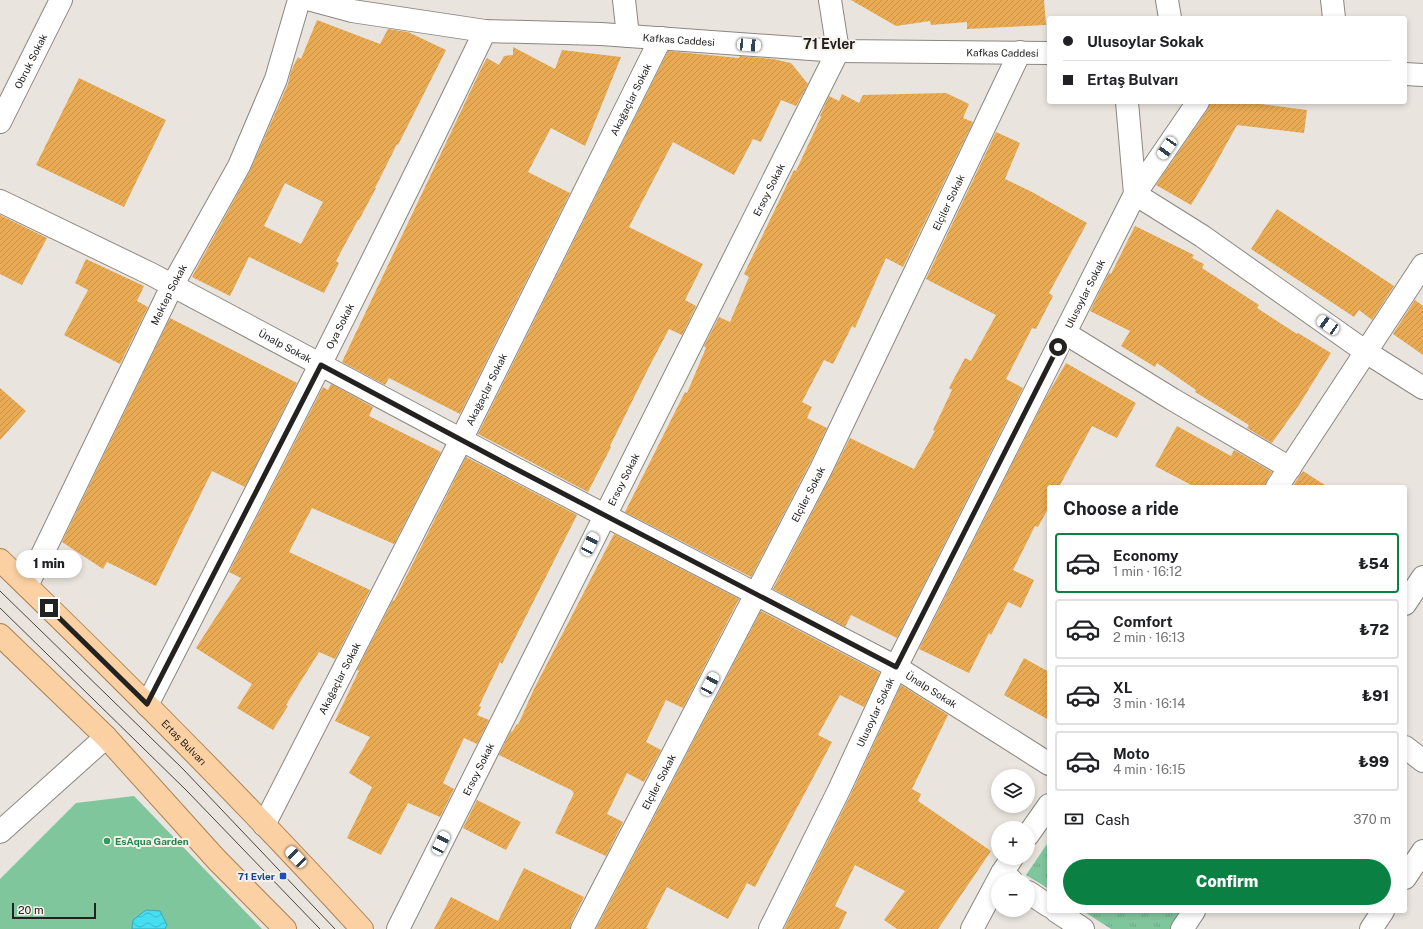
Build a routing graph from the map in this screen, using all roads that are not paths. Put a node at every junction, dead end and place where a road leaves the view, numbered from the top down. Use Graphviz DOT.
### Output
graph roads {
  1 [pos="61,0"];
  2 [pos="299,0"];
  3 [pos="311,0"];
  4 [pos="624,0"];
  5 [pos="830,0"];
  6 [pos="1167,0"];
  7 [pos="1332,0"];
  8 [pos="352,5"];
  9 [pos="1170,16"];
  10 [pos="1334,16"];
  11 [pos="485,31"];
  12 [pos="628,36"];
  13 [pos="661,38"];
  14 [pos="838,51"];
  15 [pos="1020,52"];
  16 [pos="1047,53"];
  17 [pos="1407,74"];
  18 [pos="1423,75"];
  19 [pos="1127,104"];
  20 [pos="1197,104"];
  21 [pos="0,122"];
  22 [pos="1135,194"];
  23 [pos="0,201"];
  24 [pos="1423,265"];
  25 [pos="172,286"];
  26 [pos="1064,333"];
  27 [pos="1366,352"];
  28 [pos="321,365"];
  29 [pos="1423,388"];
  30 [pos="461,440"];
  31 [pos="1290,468"];
  32 [pos="1278,485"];
  33 [pos="604,515"];
  34 [pos="0,560"];
  35 [pos="1423,577"];
  36 [pos="27,586"];
  37 [pos="756,595"];
  38 [pos="1407,601"];
  39 [pos="0,635"];
  40 [pos="896,667"];
  41 [pos="147,704"];
  42 [pos="106,738"];
  43 [pos="1407,749"];
  44 [pos="1423,761"];
  45 [pos="1047,763"];
  46 [pos="1047,808"];
  47 [pos="4,822"];
  48 [pos="264,825"];
  49 [pos="1035,825"];
  50 [pos="1423,851"];
  51 [pos="1008,870"];
  52 [pos="1407,875"];
  53 [pos="1035,897"];
  54 [pos="1047,905"];
  55 [pos="1059,913"];
  56 [pos="1193,913"];
  57 [pos="285,929"];
  58 [pos="362,929"];
  59 [pos="398,929"];
  60 [pos="582,929"];
  61 [pos="770,929"];
  62 [pos="972,929"];
  63 [pos="1083,929"];
  64 [pos="1182,929"];
  1 -- 21 [label="street, Obruk Sokak"];
  2 -- 25 [label="street, Mektep Sokak"];
  3 -- 8 [label="street, Kafkas Caddesi"];
  4 -- 12 [label="street"];
  5 -- 14 [label="street"];
  6 -- 9 [label="street"];
  7 -- 10 [label="street"];
  8 -- 11 [label="street, Kafkas Caddesi"];
  11 -- 12 [label="street, Kafkas Caddesi"];
  11 -- 28 [label="street, Oya Sokak"];
  12 -- 13 [label="street, Kafkas Caddesi"];
  13 -- 14 [label="street, Kafkas Caddesi"];
  13 -- 30 [label="street, Akağaçlar Sokak"];
  14 -- 15 [label="street, Kafkas Caddesi"];
  14 -- 33 [label="street, Ersoy Sokak"];
  15 -- 16 [label="street, Kafkas Caddesi"];
  15 -- 37 [label="street, Elçiler Sokak"];
  17 -- 18 [label="street"];
  19 -- 22 [label="street"];
  20 -- 22 [label="street, Ulusoylar Sokak"];
  22 -- 26 [label="street, Ulusoylar Sokak"];
  22 -- 27 [label="street"];
  23 -- 25 [label="street, Ünalp Sokak"];
  24 -- 27 [label="street"];
  25 -- 28 [label="street, Ünalp Sokak"];
  25 -- 36 [label="street, Mektep Sokak"];
  26 -- 31 [label="street"];
  26 -- 40 [label="street, Ulusoylar Sokak"];
  27 -- 29 [label="street"];
  27 -- 31 [label="street"];
  28 -- 30 [label="street, Ünalp Sokak"];
  28 -- 41 [label="street, Oya Sokak"];
  30 -- 33 [label="street, Ünalp Sokak"];
  30 -- 48 [label="street, Akağaçlar Sokak"];
  31 -- 32 [label="street"];
  33 -- 37 [label="street, Ünalp Sokak"];
  33 -- 59 [label="street, Ersoy Sokak"];
  34 -- 36 [label="main road, Ertaş Bulvarı"];
  35 -- 38 [label="street"];
  36 -- 41 [label="main road, Ertaş Bulvarı"];
  37 -- 40 [label="street, Ünalp Sokak"];
  37 -- 60 [label="street, Elçiler Sokak"];
  39 -- 42 [label="main road"];
  40 -- 45 [label="street, Ünalp Sokak"];
  40 -- 61 [label="street, Ulusoylar Sokak"];
  41 -- 48 [label="main road, Ertaş Bulvarı"];
  42 -- 47 [label="street"];
  42 -- 57 [label="main road"];
  43 -- 44 [label="street"];
  46 -- 49 [label="street"];
  48 -- 58 [label="main road, Ertaş Bulvarı"];
  50 -- 52 [label="street"];
  51 -- 62 [label="street"];
  53 -- 54 [label="street"];
  55 -- 63 [label="street"];
  56 -- 64 [label="street"];
}
